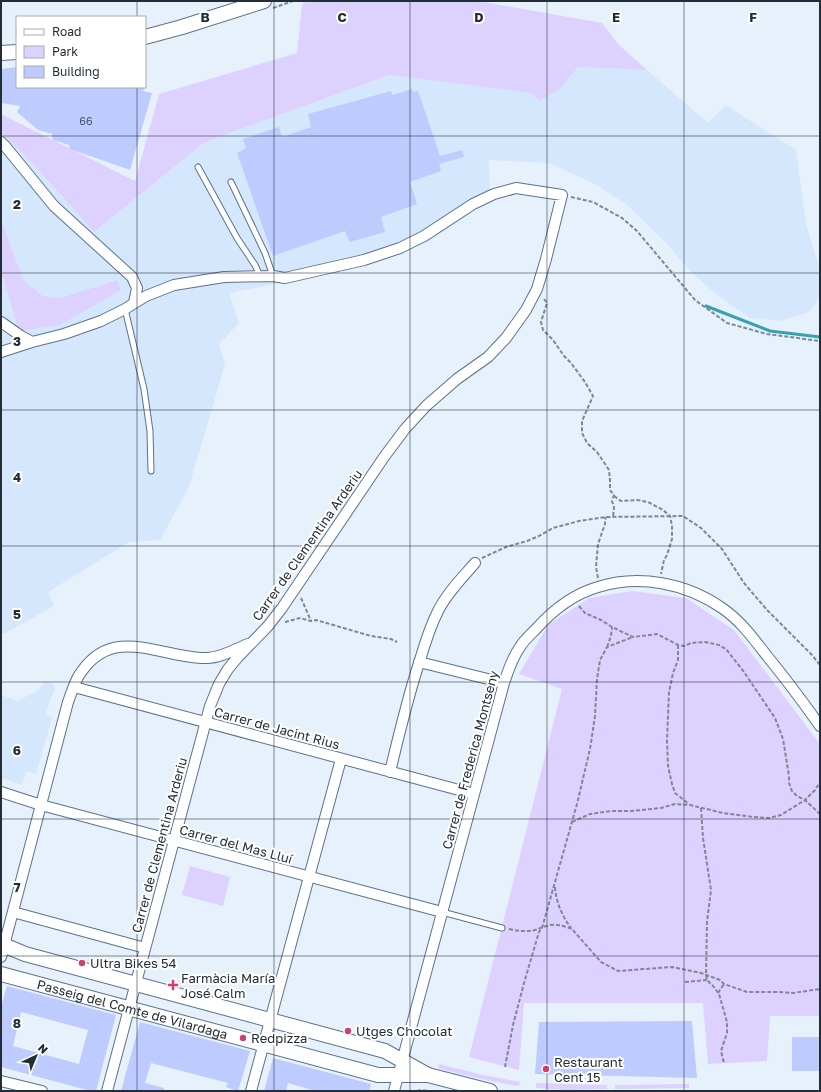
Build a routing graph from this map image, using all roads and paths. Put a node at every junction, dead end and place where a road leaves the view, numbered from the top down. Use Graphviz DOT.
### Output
graph roads {
  1 [pos="264,1"];
  2 [pos="146,37"];
  3 [pos="16,52"];
  4 [pos="1,54"];
  5 [pos="1,142"];
  6 [pos="198,167"];
  7 [pos="231,182"];
  8 [pos="562,195"];
  9 [pos="260,276"];
  10 [pos="273,276"];
  11 [pos="537,289"];
  12 [pos="130,306"];
  13 [pos="1,322"];
  14 [pos="820,341"];
  15 [pos="32,342"];
  16 [pos="1,352"];
  17 [pos="151,471"];
  18 [pos="614,495"];
  19 [pos="670,516"];
  20 [pos="606,517"];
  21 [pos="613,517"];
  22 [pos="475,563"];
  23 [pos="659,583"];
  24 [pos="597,587"];
  25 [pos="293,593"];
  26 [pos="578,605"];
  27 [pos="311,621"];
  28 [pos="268,626"];
  29 [pos="612,627"];
  30 [pos="633,637"];
  31 [pos="253,641"];
  32 [pos="398,642"];
  33 [pos="678,645"];
  34 [pos="607,648"];
  35 [pos="419,662"];
  36 [pos="820,665"];
  37 [pos="504,683"];
  38 [pos="74,687"];
  39 [pos="206,722"];
  40 [pos="820,726"];
  41 [pos="341,759"];
  42 [pos="390,772"];
  43 [pos="820,782"];
  44 [pos="1,792"];
  45 [pos="474,794"];
  46 [pos="805,800"];
  47 [pos="41,805"];
  48 [pos="690,805"];
  49 [pos="701,808"];
  50 [pos="820,814"];
  51 [pos="572,822"];
  52 [pos="174,840"];
  53 [pos="309,877"];
  54 [pos="555,885"];
  55 [pos="12,912"];
  56 [pos="442,912"];
  57 [pos="502,928"];
  58 [pos="542,928"];
  59 [pos="572,929"];
  60 [pos="2,948"];
  61 [pos="145,948"];
  62 [pos="1,974"];
  63 [pos="706,975"];
  64 [pos="707,980"];
  65 [pos="685,982"];
  66 [pos="136,984"];
  67 [pos="724,984"];
  68 [pos="820,990"];
  69 [pos="718,993"];
  70 [pos="129,1008"];
  71 [pos="271,1020"];
  72 [pos="264,1045"];
  73 [pos="402,1060"];
  74 [pos="724,1063"];
  75 [pos="505,1067"];
  76 [pos="428,1075"];
  77 [pos="398,1076"];
  78 [pos="1,1081"];
  79 [pos="42,1091"];
  80 [pos="106,1091"];
  81 [pos="251,1091"];
  82 [pos="394,1091"];
  83 [pos="417,1091"];
  84 [pos="428,1091"];
  85 [pos="490,1091"];
  1 -- 2 [label="street"];
  3 -- 4 [label="street"];
  5 -- 12 [label="street"];
  6 -- 9 [label="lane"];
  7 -- 10 [label="lane"];
  8 -- 10 [label="street"];
  8 -- 11 [label="street, Carrer de Clementina Arderiu"];
  8 -- 14 [label="path"];
  9 -- 10 [label="street"];
  9 -- 12 [label="street"];
  11 -- 18 [label="path"];
  11 -- 25 [label="street, Carrer de Clementina Arderiu"];
  12 -- 15 [label="street"];
  12 -- 17 [label="lane"];
  13 -- 15 [label="street"];
  15 -- 16 [label="street"];
  18 -- 19 [label="path"];
  18 -- 21 [label="path"];
  19 -- 21 [label="path"];
  19 -- 23 [label="path"];
  19 -- 36 [label="path"];
  20 -- 21 [label="path"];
  20 -- 22 [label="path"];
  20 -- 24 [label="path"];
  22 -- 35 [label="street"];
  23 -- 24 [label="street, Carrer de Frederica Montseny"];
  23 -- 40 [label="street, Carrer de Frederica Montseny"];
  24 -- 37 [label="street, Carrer de Frederica Montseny"];
  25 -- 27 [label="path"];
  25 -- 28 [label="street, Carrer de Clementina Arderiu"];
  26 -- 29 [label="path"];
  27 -- 28 [label="path"];
  27 -- 32 [label="path"];
  28 -- 31 [label="street, Carrer de Clementina Arderiu"];
  29 -- 30 [label="path"];
  29 -- 34 [label="path"];
  30 -- 33 [label="path"];
  30 -- 34 [label="path"];
  31 -- 38 [label="street"];
  31 -- 39 [label="street, Carrer de Clementina Arderiu"];
  33 -- 46 [label="path"];
  33 -- 48 [label="path"];
  34 -- 51 [label="path"];
  35 -- 37 [label="street"];
  35 -- 42 [label="street"];
  37 -- 45 [label="street, Carrer de Frederica Montseny"];
  38 -- 39 [label="street, Carrer de Jacint Rius"];
  38 -- 47 [label="street"];
  39 -- 41 [label="street, Carrer de Jacint Rius"];
  39 -- 52 [label="street, Carrer de Clementina Arderiu"];
  41 -- 42 [label="street, Carrer de Jacint Rius"];
  41 -- 53 [label="street"];
  42 -- 45 [label="street, Carrer de Jacint Rius"];
  43 -- 46 [label="path"];
  44 -- 47 [label="street, Carrer del Mas Lluí"];
  45 -- 56 [label="street, Carrer de Frederica Montseny"];
  46 -- 49 [label="path"];
  46 -- 50 [label="path"];
  47 -- 52 [label="street, Carrer del Mas Lluí"];
  47 -- 55 [label="street"];
  48 -- 49 [label="path"];
  48 -- 51 [label="path"];
  49 -- 63 [label="path"];
  51 -- 54 [label="path"];
  52 -- 53 [label="street, Carrer del Mas Lluí"];
  52 -- 61 [label="street, Carrer de Clementina Arderiu"];
  53 -- 56 [label="street, Carrer del Mas Lluí"];
  53 -- 71 [label="street"];
  54 -- 58 [label="path"];
  54 -- 59 [label="path"];
  55 -- 60 [label="street"];
  55 -- 61 [label="street"];
  56 -- 57 [label="lane"];
  56 -- 73 [label="street, Carrer de Frederica Montseny"];
  57 -- 58 [label="path"];
  58 -- 59 [label="path"];
  58 -- 75 [label="path"];
  59 -- 63 [label="path"];
  60 -- 66 [label="street, Passeig del Comte de Vilardaga"];
  61 -- 66 [label="street, Carrer de Clementina Arderiu"];
  62 -- 70 [label="street, Passeig del Comte de Vilardaga"];
  63 -- 64 [label="path"];
  63 -- 67 [label="path"];
  64 -- 65 [label="path"];
  64 -- 69 [label="path"];
  66 -- 70 [label="street, Carrer de Clementina Arderiu"];
  66 -- 71 [label="street, Passeig del Comte de Vilardaga"];
  67 -- 68 [label="path"];
  67 -- 69 [label="path"];
  69 -- 74 [label="path"];
  70 -- 72 [label="street, Passeig del Comte de Vilardaga"];
  70 -- 80 [label="street, Carrer de Clementina Arderiu"];
  71 -- 72 [label="street"];
  71 -- 73 [label="street, Passeig del Comte de Vilardaga"];
  72 -- 77 [label="street, Passeig del Comte de Vilardaga"];
  72 -- 81 [label="street"];
  73 -- 76 [label="street, Passeig del Comte de Vilardaga"];
  73 -- 77 [label="street, Carrer de Frederica Montseny"];
  76 -- 77 [label="street, Passeig del Comte de Vilardaga"];
  76 -- 85 [label="street, Passeig del Comte de Vilardaga"];
  77 -- 82 [label="street, Carrer de Frederica Montseny"];
  78 -- 79 [label="street"];
  83 -- 84 [label="path"];
}
